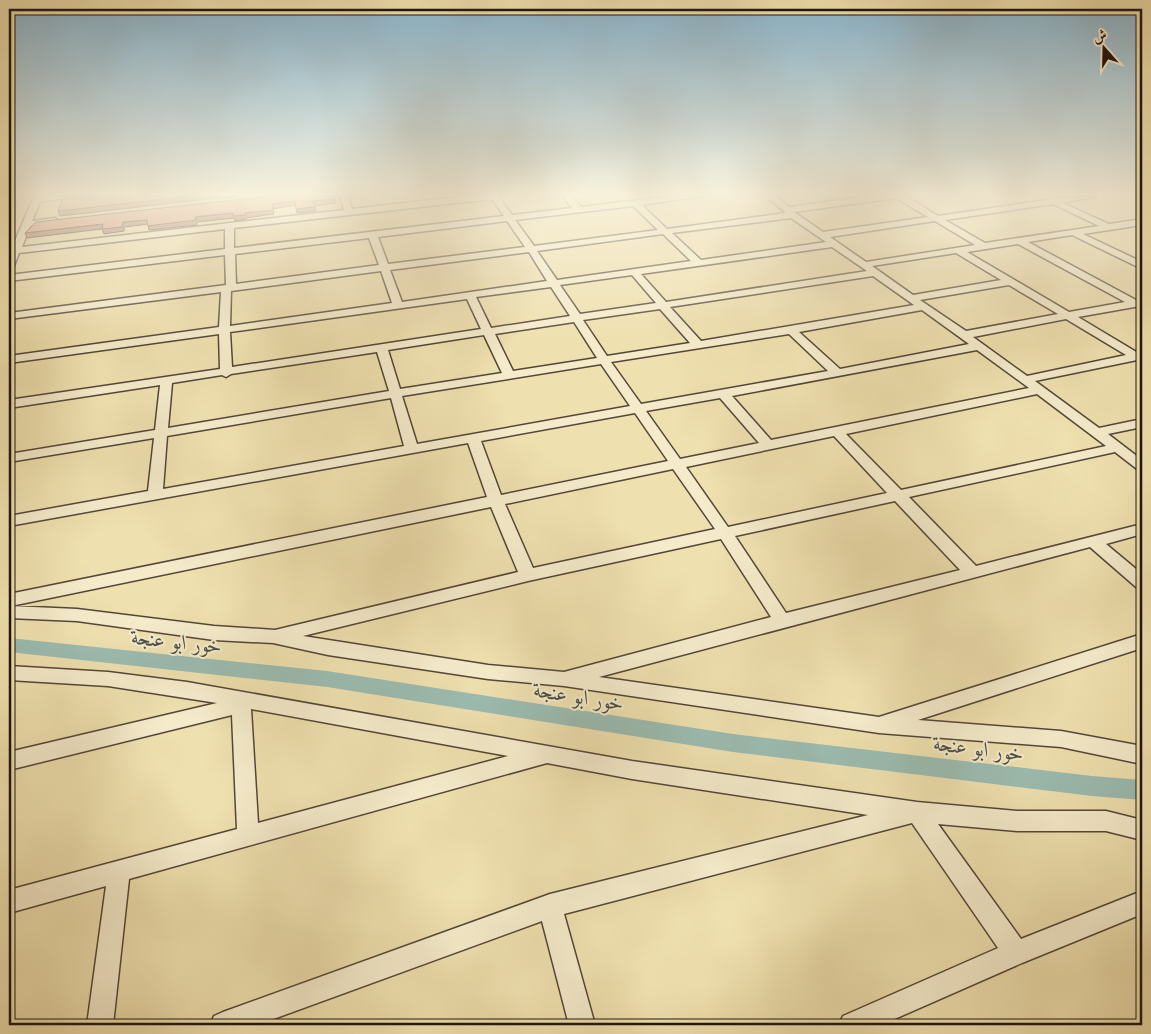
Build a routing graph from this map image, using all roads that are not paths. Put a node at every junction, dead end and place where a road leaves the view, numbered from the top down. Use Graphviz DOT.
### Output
graph roads {
  1 [pos="19,244"];
  2 [pos="55,244"];
  3 [pos="230,244"];
  4 [pos="295,244"];
  5 [pos="376,244"];
  6 [pos="528,244"];
  7 [pos="574,244"];
  8 [pos="678,244"];
  9 [pos="831,244"];
  10 [pos="833,244"];
  11 [pos="980,244"];
  12 [pos="996,244"];
  13 [pos="1025,244"];
  14 [pos="1101,244"];
  15 [pos="983,246"];
  16 [pos="17,250"];
  17 [pos="532,250"];
  18 [pos="957,250"];
  19 [pos="230,252"];
  20 [pos="1137,261"];
  21 [pos="699,263"];
  22 [pos="864,265"];
  23 [pos="9,266"];
  24 [pos="1142,266"];
  25 [pos="385,268"];
  26 [pos="634,272"];
  27 [pos="875,273"];
  28 [pos="9,278"];
  29 [pos="1010,282"];
  30 [pos="554,283"];
  31 [pos="228,289"];
  32 [pos="470,296"];
  33 [pos="911,298"];
  34 [pos="1140,304"];
  35 [pos="398,305"];
  36 [pos="663,306"];
  37 [pos="923,307"];
  38 [pos="9,316"];
  39 [pos="1068,316"];
  40 [pos="577,320"];
  41 [pos="224,330"];
  42 [pos="791,330"];
  43 [pos="488,333"];
  44 [pos="964,335"];
  45 [pos="698,344"];
  46 [pos="980,346"];
  47 [pos="382,349"];
  48 [pos="1140,356"];
  49 [pos="9,360"];
  50 [pos="604,360"];
  51 [pos="226,373"];
  52 [pos="837,374"];
  53 [pos="509,375"];
  54 [pos="1024,380"];
  55 [pos="166,382"];
  56 [pos="1039,390"];
  57 [pos="396,393"];
  58 [pos="724,394"];
  59 [pos="9,404"];
  60 [pos="638,408"];
  61 [pos="1142,423"];
  62 [pos="836,431"];
  63 [pos="162,432"];
  64 [pos="1096,433"];
  65 [pos="473,438"];
  66 [pos="768,444"];
  67 [pos="1116,448"];
  68 [pos="412,449"];
  69 [pos="9,458"];
  70 [pos="678,464"];
  71 [pos="1142,466"];
  72 [pos="898,494"];
  73 [pos="155,495"];
  74 [pos="496,501"];
  75 [pos="9,522"];
  76 [pos="1142,529"];
  77 [pos="725,533"];
  78 [pos="1094,542"];
  79 [pos="972,572"];
  80 [pos="528,575"];
  81 [pos="1142,582"];
  82 [pos="9,600"];
  83 [pos="9,612"];
  84 [pos="782,621"];
  85 [pos="273,636"];
  86 [pos="1142,641"];
  87 [pos="9,672"];
  88 [pos="564,679"];
  89 [pos="241,702"];
  90 [pos="879,725"];
  91 [pos="546,755"];
  92 [pos="1142,755"];
  93 [pos="9,761"];
  94 [pos="917,812"];
  95 [pos="1142,830"];
  96 [pos="248,836"];
  97 [pos="119,872"];
  98 [pos="9,902"];
  99 [pos="1142,903"];
  100 [pos="550,906"];
  101 [pos="1016,953"];
  102 [pos="100,1025"];
  103 [pos="222,1025"];
  104 [pos="582,1025"];
  105 [pos="852,1025"];
  1 -- 16 [label="street"];
  2 -- 16 [label="street"];
  3 -- 19 [label="street"];
  4 -- 19 [label="street"];
  5 -- 25 [label="street"];
  6 -- 17 [label="street"];
  7 -- 17 [label="street"];
  8 -- 21 [label="street"];
  9 -- 21 [label="street"];
  10 -- 22 [label="street"];
  11 -- 15 [label="street"];
  12 -- 15 [label="street"];
  13 -- 34 [label="street"];
  14 -- 20 [label="street"];
  15 -- 18 [label="street"];
  16 -- 23 [label="street"];
  17 -- 25 [label="street"];
  17 -- 30 [label="street"];
  18 -- 22 [label="street"];
  18 -- 29 [label="street"];
  19 -- 28 [label="street"];
  19 -- 31 [label="street"];
  20 -- 24 [label="street"];
  21 -- 26 [label="street"];
  22 -- 27 [label="street"];
  25 -- 31 [label="street"];
  25 -- 35 [label="street"];
  26 -- 30 [label="street"];
  26 -- 36 [label="street"];
  27 -- 33 [label="street"];
  27 -- 36 [label="street"];
  29 -- 33 [label="street"];
  29 -- 39 [label="street"];
  30 -- 32 [label="street"];
  30 -- 40 [label="street"];
  31 -- 38 [label="street"];
  31 -- 41 [label="street"];
  32 -- 35 [label="street"];
  32 -- 43 [label="street"];
  33 -- 37 [label="street"];
  34 -- 39 [label="street"];
  35 -- 41 [label="street"];
  36 -- 40 [label="street"];
  36 -- 45 [label="street"];
  37 -- 42 [label="street"];
  37 -- 44 [label="street"];
  39 -- 44 [label="street"];
  39 -- 48 [label="street"];
  40 -- 43 [label="street"];
  40 -- 50 [label="street"];
  41 -- 49 [label="street"];
  41 -- 51 [label="street"];
  42 -- 45 [label="street"];
  42 -- 52 [label="street"];
  43 -- 47 [label="street"];
  43 -- 53 [label="street"];
  44 -- 46 [label="street"];
  45 -- 50 [label="street"];
  46 -- 52 [label="street"];
  46 -- 54 [label="street"];
  47 -- 51 [label="street"];
  47 -- 57 [label="street"];
  48 -- 54 [label="street"];
  50 -- 53 [label="street"];
  50 -- 60 [label="street"];
  51 -- 55 [label="street"];
  52 -- 58 [label="street"];
  53 -- 57 [label="street"];
  54 -- 56 [label="street"];
  55 -- 59 [label="street"];
  55 -- 63 [label="street"];
  56 -- 62 [label="street"];
  56 -- 64 [label="street"];
  57 -- 63 [label="street"];
  57 -- 68 [label="street"];
  58 -- 60 [label="street"];
  58 -- 66 [label="street"];
  60 -- 65 [label="street"];
  60 -- 70 [label="street"];
  61 -- 64 [label="street"];
  62 -- 66 [label="street"];
  62 -- 72 [label="street"];
  63 -- 69 [label="street"];
  63 -- 73 [label="street"];
  64 -- 67 [label="street"];
  65 -- 68 [label="street"];
  65 -- 74 [label="street"];
  66 -- 70 [label="street"];
  67 -- 71 [label="street"];
  67 -- 72 [label="street"];
  68 -- 73 [label="street"];
  70 -- 74 [label="street"];
  70 -- 77 [label="street"];
  72 -- 77 [label="street"];
  72 -- 79 [label="street"];
  73 -- 75 [label="street"];
  74 -- 80 [label="street"];
  74 -- 82 [label="street"];
  76 -- 78 [label="street"];
  77 -- 80 [label="street"];
  77 -- 84 [label="street"];
  78 -- 79 [label="street"];
  78 -- 81 [label="street"];
  79 -- 84 [label="street"];
  80 -- 85 [label="street"];
  83 -- 85 [label="street"];
  84 -- 88 [label="street"];
  85 -- 88 [label="street"];
  86 -- 90 [label="street"];
  87 -- 89 [label="street"];
  88 -- 90 [label="street"];
  89 -- 91 [label="street"];
  89 -- 93 [label="street"];
  89 -- 96 [label="street"];
  90 -- 92 [label="street"];
  91 -- 94 [label="street"];
  91 -- 96 [label="street"];
  94 -- 95 [label="street"];
  94 -- 100 [label="street"];
  94 -- 101 [label="street"];
  96 -- 97 [label="street"];
  97 -- 98 [label="street"];
  97 -- 102 [label="street"];
  99 -- 101 [label="street"];
  100 -- 103 [label="street"];
  100 -- 104 [label="street"];
  101 -- 105 [label="street"];
}
